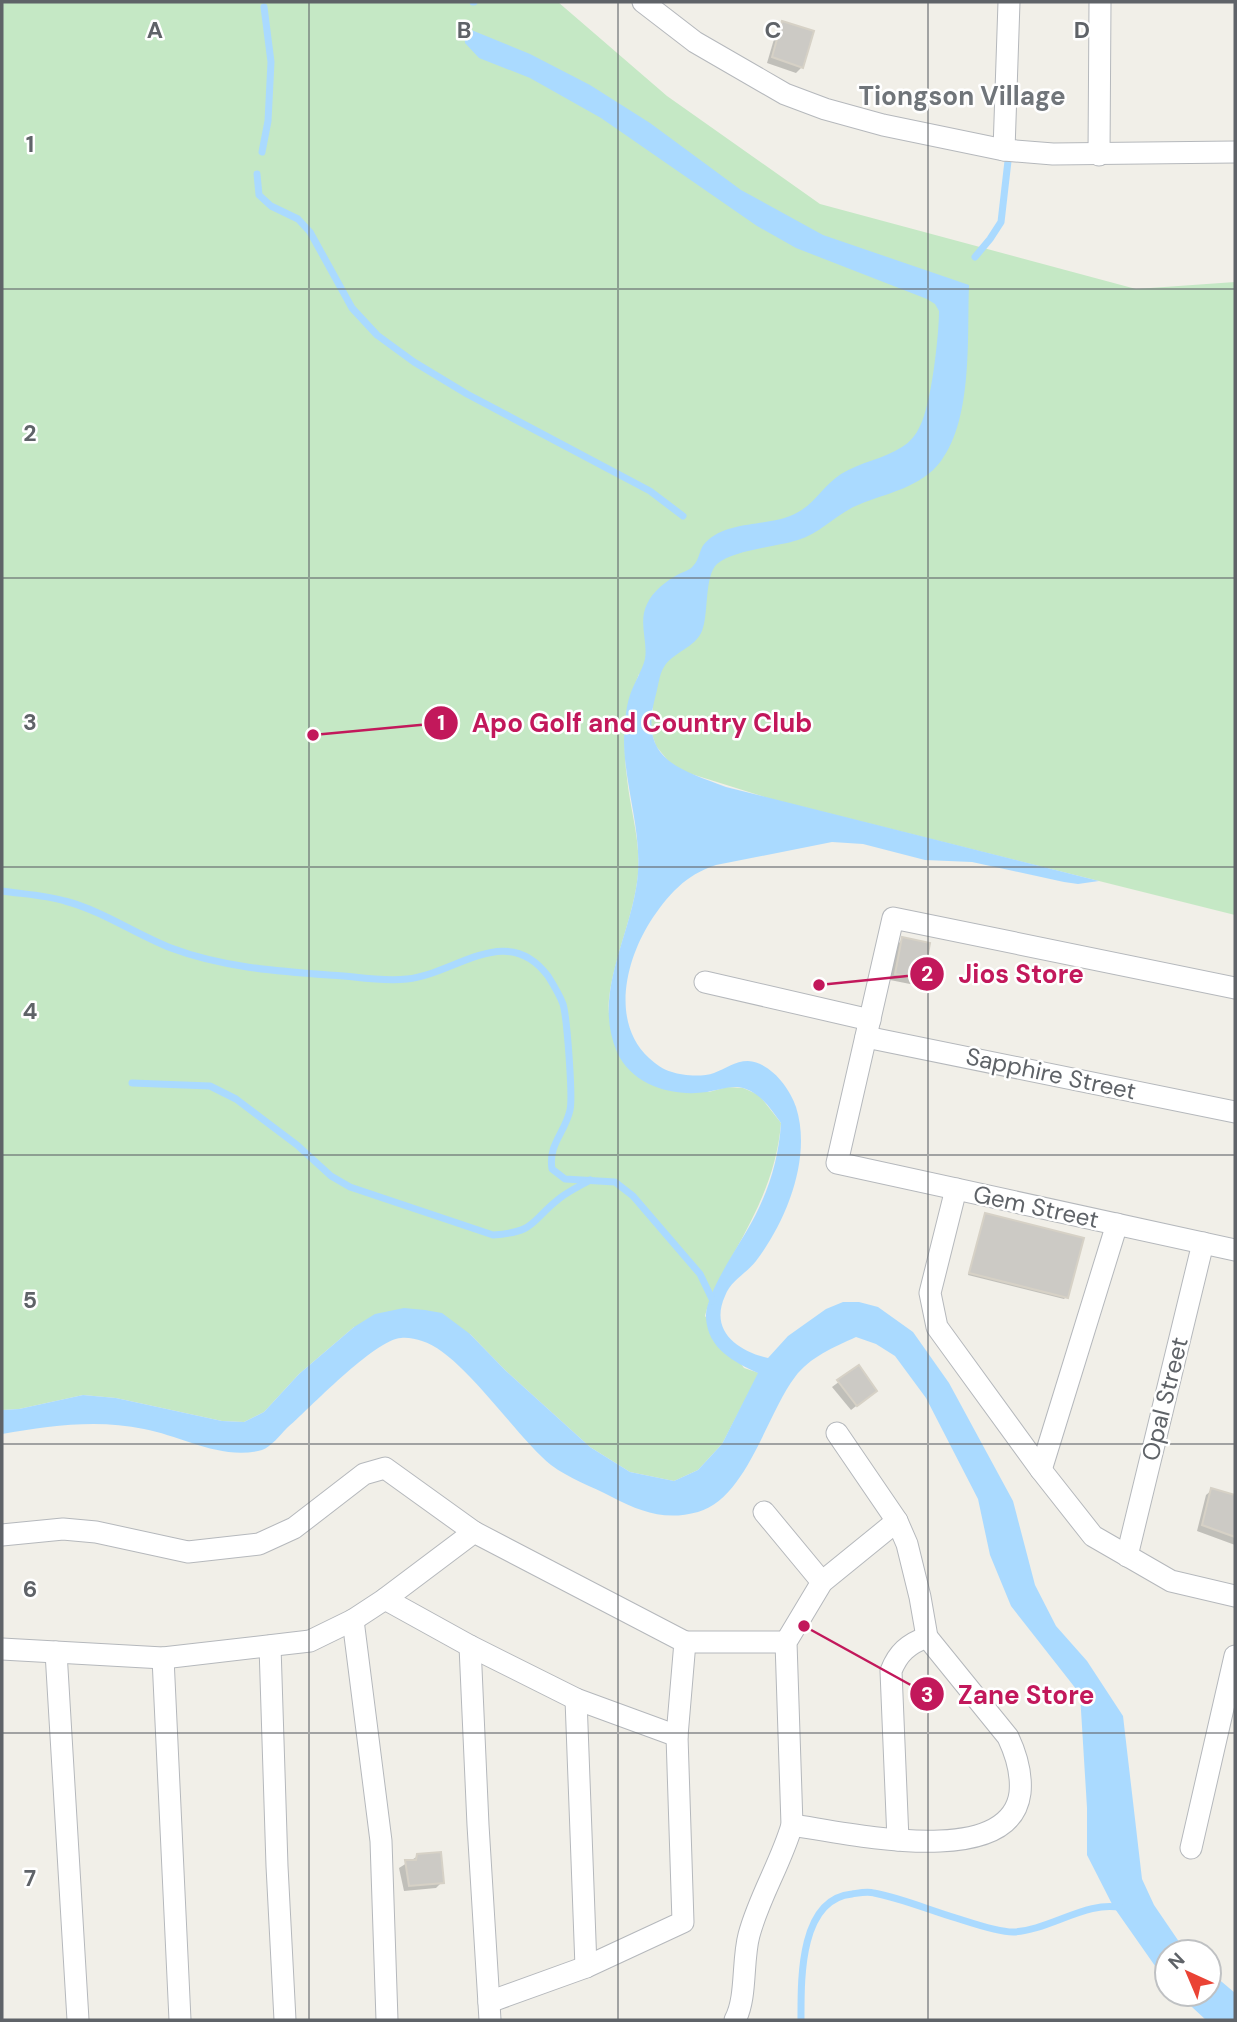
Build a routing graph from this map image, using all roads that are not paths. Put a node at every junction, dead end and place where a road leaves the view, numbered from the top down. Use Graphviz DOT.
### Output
graph roads {
  1 [pos="643,2"];
  2 [pos="1009,2"];
  3 [pos="1100,2"];
  4 [pos="1004,150"];
  5 [pos="1235,152"];
  6 [pos="1099,155"];
  7 [pos="705,982"];
  8 [pos="1235,988"];
  9 [pos="868,1028"];
  10 [pos="1235,1112"];
  11 [pos="956,1189"];
  12 [pos="1116,1224"];
  13 [pos="1203,1243"];
  14 [pos="1235,1250"];
  15 [pos="837,1433"];
  16 [pos="1041,1470"];
  17 [pos="764,1512"];
  18 [pos="897,1521"];
  19 [pos="474,1532"];
  20 [pos="2,1535"];
  21 [pos="1127,1556"];
  22 [pos="822,1582"];
  23 [pos="1235,1596"];
  24 [pos="385,1599"];
  25 [pos="354,1620"];
  26 [pos="927,1637"];
  27 [pos="685,1642"];
  28 [pos="786,1642"];
  29 [pos="270,1646"];
  30 [pos="470,1646"];
  31 [pos="2,1649"];
  32 [pos="56,1652"];
  33 [pos="1235,1656"];
  34 [pos="163,1658"];
  35 [pos="576,1699"];
  36 [pos="677,1736"];
  37 [pos="792,1825"];
  38 [pos="898,1840"];
  39 [pos="1191,1847"];
  40 [pos="586,1966"];
  41 [pos="490,2011"];
  42 [pos="78,2020"];
  43 [pos="180,2020"];
  44 [pos="285,2020"];
  45 [pos="387,2020"];
  46 [pos="735,2020"];
  1 -- 4 [label="street"];
  2 -- 4 [label="street"];
  3 -- 6 [label="street"];
  4 -- 6 [label="street"];
  5 -- 6 [label="street"];
  7 -- 9 [label="street, Sapphire Street"];
  8 -- 9 [label="street"];
  9 -- 10 [label="street, Sapphire Street"];
  9 -- 11 [label="street, Gem Street"];
  11 -- 12 [label="street, Gem Street"];
  11 -- 16 [label="street"];
  12 -- 13 [label="street, Gem Street"];
  12 -- 16 [label="street"];
  13 -- 14 [label="street, Gem Street"];
  13 -- 21 [label="street, Opal Street"];
  15 -- 18 [label="street"];
  16 -- 21 [label="street"];
  17 -- 22 [label="street"];
  18 -- 22 [label="street"];
  18 -- 26 [label="street"];
  19 -- 20 [label="street"];
  19 -- 24 [label="street"];
  19 -- 27 [label="street"];
  21 -- 23 [label="street"];
  22 -- 28 [label="street"];
  24 -- 25 [label="street"];
  24 -- 30 [label="street"];
  25 -- 29 [label="street"];
  25 -- 45 [label="street"];
  26 -- 38 [label="street"];
  26 -- 38 [label="street"];
  27 -- 28 [label="street"];
  27 -- 36 [label="street"];
  28 -- 37 [label="street"];
  29 -- 34 [label="street"];
  29 -- 44 [label="street"];
  30 -- 35 [label="street"];
  30 -- 41 [label="street"];
  31 -- 32 [label="street"];
  32 -- 34 [label="street"];
  32 -- 42 [label="street"];
  33 -- 39 [label="street"];
  34 -- 43 [label="street"];
  35 -- 36 [label="street"];
  35 -- 40 [label="street"];
  36 -- 40 [label="street"];
  37 -- 38 [label="street"];
  37 -- 46 [label="street"];
  40 -- 41 [label="street"];
}
